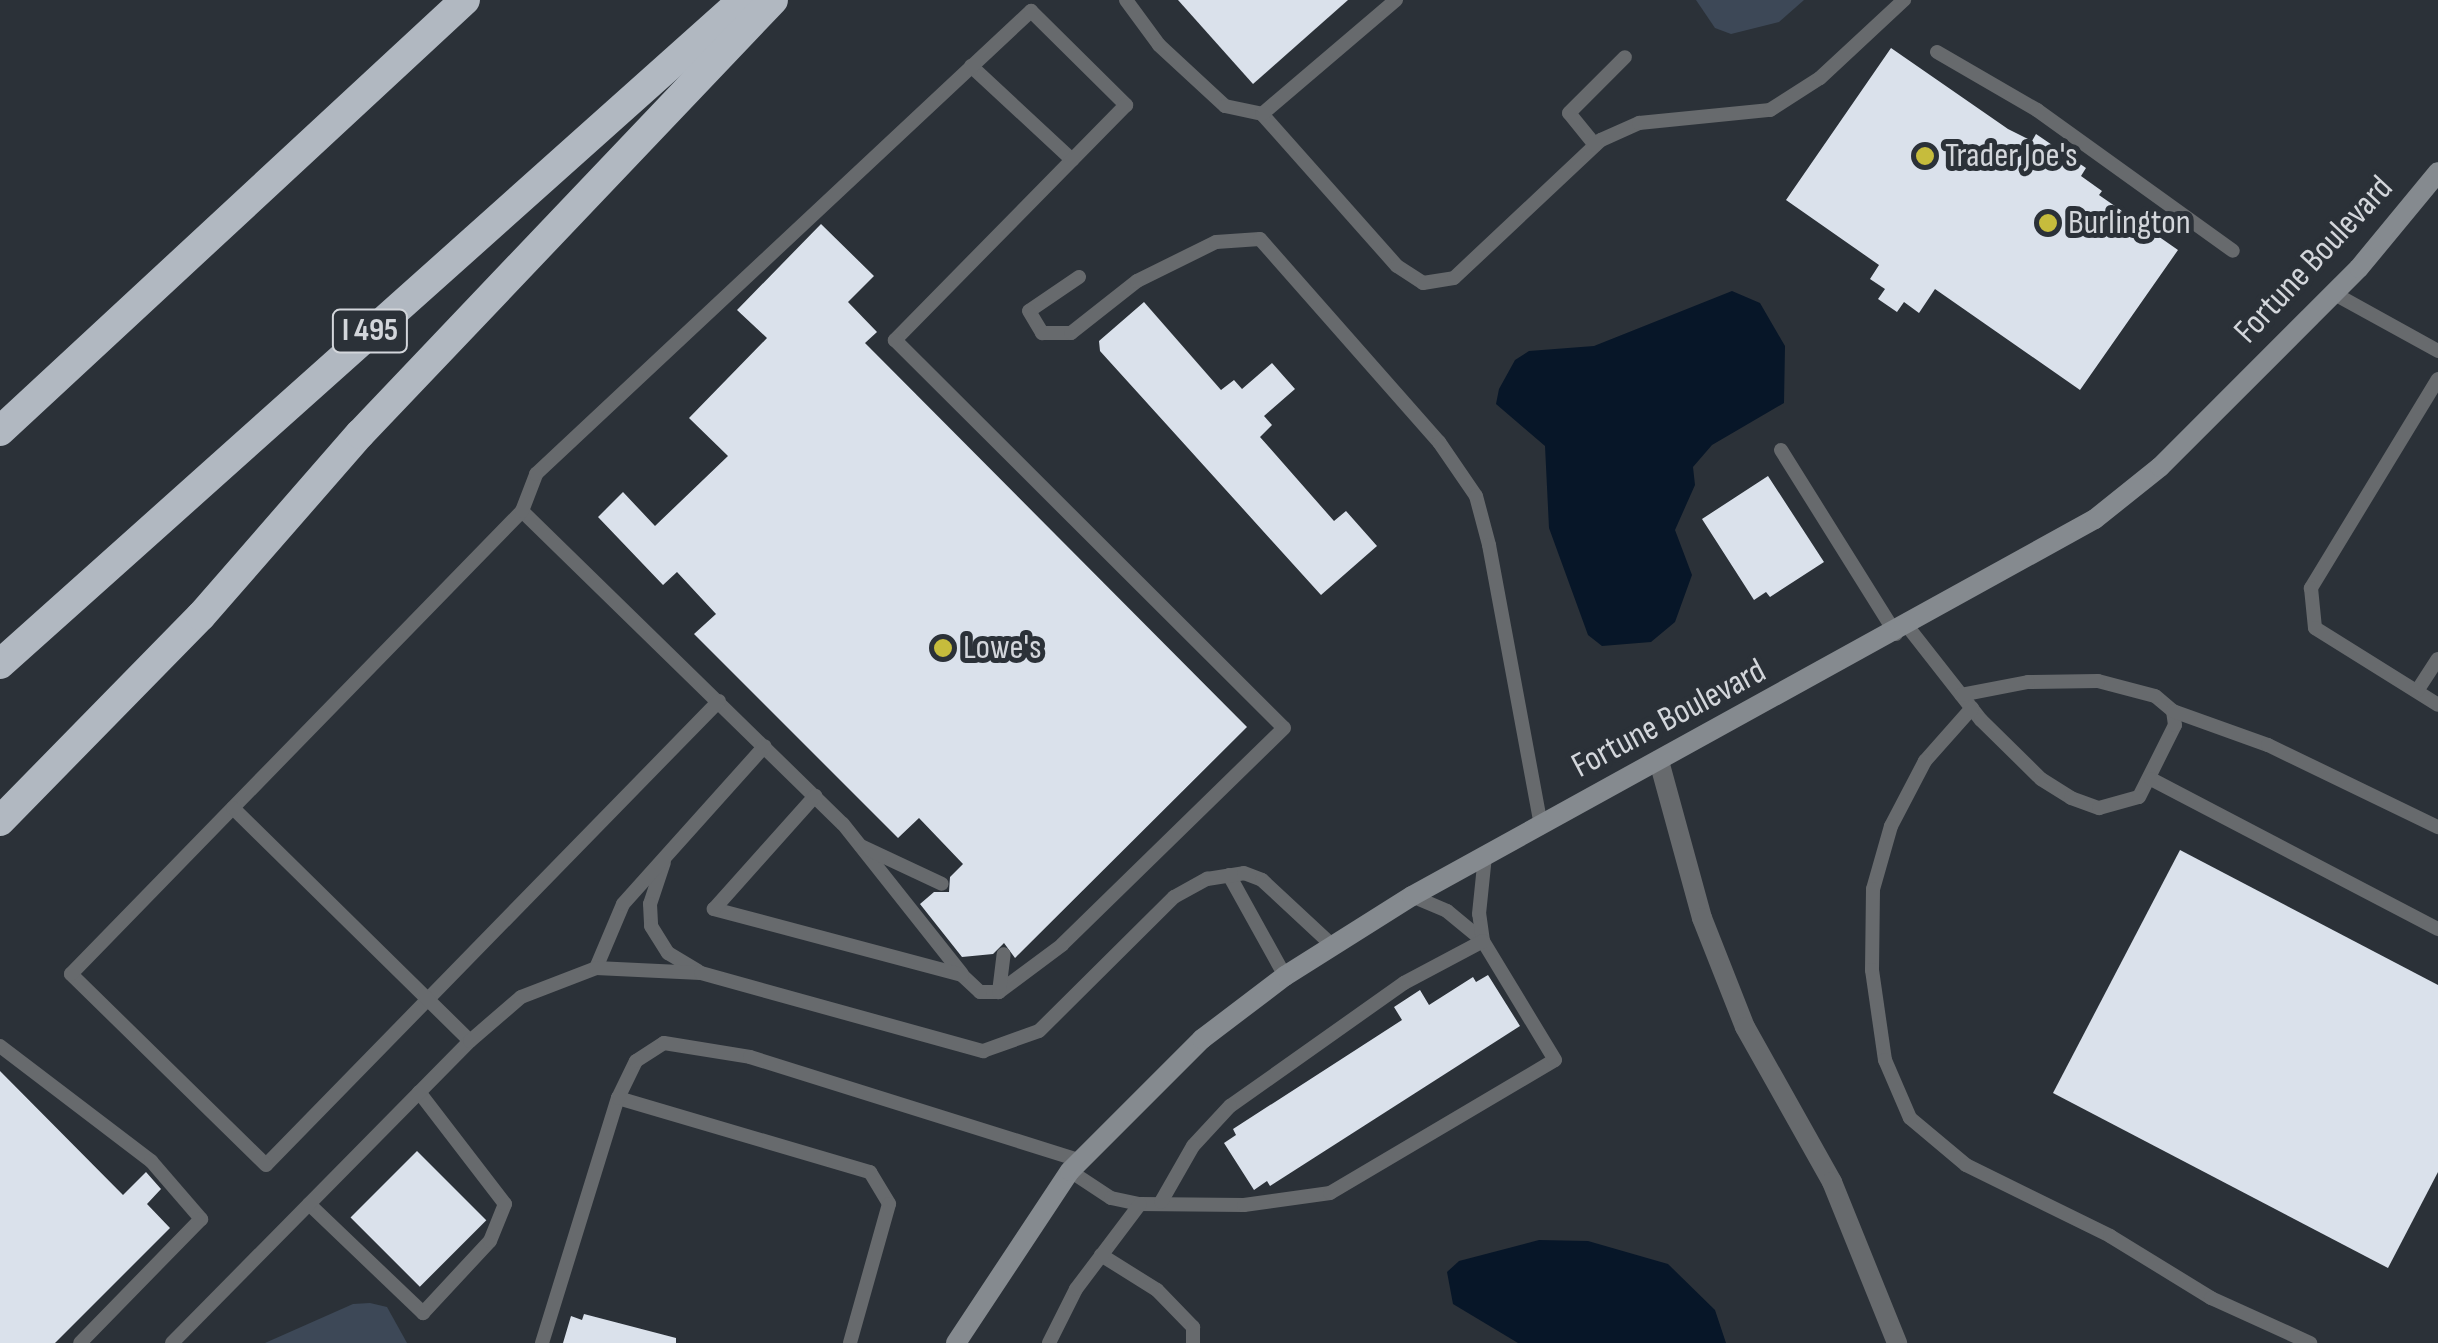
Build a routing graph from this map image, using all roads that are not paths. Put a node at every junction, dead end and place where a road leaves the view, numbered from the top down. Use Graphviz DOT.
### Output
graph roads {
  1 [pos="465,0"];
  2 [pos="743,0"];
  3 [pos="773,0"];
  4 [pos="1126,0"];
  5 [pos="1396,0"];
  6 [pos="1904,0"];
  7 [pos="1937,52"];
  8 [pos="1625,57"];
  9 [pos="972,66"];
  10 [pos="1262,114"];
  11 [pos="1595,145"];
  12 [pos="1072,160"];
  13 [pos="2438,172"];
  14 [pos="2233,251"];
  15 [pos="1079,276"];
  16 [pos="2333,294"];
  17 [pos="2438,351"];
  18 [pos="2438,379"];
  19 [pos="0,430"];
  20 [pos="1781,450"];
  21 [pos="522,511"];
  22 [pos="1902,631"];
  23 [pos="2438,659"];
  24 [pos="0,664"];
  25 [pos="2417,692"];
  26 [pos="1962,695"];
  27 [pos="719,700"];
  28 [pos="2438,704"];
  29 [pos="1972,708"];
  30 [pos="2173,711"];
  31 [pos="765,746"];
  32 [pos="1659,761"];
  33 [pos="2152,779"];
  34 [pos="815,796"];
  35 [pos="233,808"];
  36 [pos="0,821"];
  37 [pos="1540,825"];
  38 [pos="2438,827"];
  39 [pos="858,845"];
  40 [pos="1485,856"];
  41 [pos="666,857"];
  42 [pos="1229,875"];
  43 [pos="942,884"];
  44 [pos="1412,896"];
  45 [pos="2438,929"];
  46 [pos="1483,941"];
  47 [pos="1332,946"];
  48 [pos="1004,954"];
  49 [pos="596,968"];
  50 [pos="701,973"];
  51 [pos="962,975"];
  52 [pos="1285,976"];
  53 [pos="999,992"];
  54 [pos="428,999"];
  55 [pos="470,1041"];
  56 [pos="0,1046"];
  57 [pos="419,1092"];
  58 [pos="618,1098"];
  59 [pos="1076,1166"];
  60 [pos="1161,1202"];
  61 [pos="309,1204"];
  62 [pos="1140,1204"];
  63 [pos="1101,1255"];
  64 [pos="80,1343"];
  65 [pos="172,1343"];
  66 [pos="542,1343"];
  67 [pos="850,1343"];
  68 [pos="956,1343"];
  69 [pos="1049,1343"];
  70 [pos="1193,1343"];
  71 [pos="1897,1343"];
  72 [pos="2310,1343"];
  1 -- 19 [label="highway"];
  2 -- 24 [label="highway, I 495"];
  3 -- 36 [label="highway"];
  4 -- 10 [label="lane"];
  5 -- 10 [label="lane"];
  6 -- 11 [label="lane"];
  7 -- 14 [label="lane"];
  8 -- 11 [label="lane"];
  9 -- 12 [label="lane"];
  9 -- 12 [label="lane"];
  9 -- 21 [label="lane"];
  10 -- 11 [label="lane"];
  12 -- 53 [label="lane"];
  13 -- 16 [label="main road, Fortune Boulevard"];
  15 -- 37 [label="lane"];
  16 -- 17 [label="lane"];
  16 -- 22 [label="main road, Fortune Boulevard"];
  18 -- 25 [label="lane"];
  20 -- 22 [label="lane"];
  21 -- 27 [label="lane"];
  21 -- 35 [label="lane"];
  22 -- 26 [label="lane"];
  22 -- 32 [label="main road, Fortune Boulevard"];
  23 -- 25 [label="lane"];
  25 -- 28 [label="lane"];
  26 -- 29 [label="lane"];
  26 -- 30 [label="lane"];
  27 -- 31 [label="lane"];
  27 -- 54 [label="lane"];
  29 -- 33 [label="lane"];
  29 -- 72 [label="lane"];
  30 -- 33 [label="lane"];
  30 -- 38 [label="lane"];
  31 -- 34 [label="lane"];
  31 -- 41 [label="lane"];
  32 -- 37 [label="main road, Fortune Boulevard"];
  32 -- 71 [label="street"];
  33 -- 45 [label="lane"];
  34 -- 39 [label="lane"];
  34 -- 51 [label="lane"];
  35 -- 54 [label="lane"];
  35 -- 54 [label="lane"];
  37 -- 40 [label="main road, Fortune Boulevard"];
  39 -- 43 [label="lane"];
  39 -- 51 [label="lane"];
  40 -- 44 [label="main road, Fortune Boulevard"];
  40 -- 46 [label="lane"];
  41 -- 49 [label="lane"];
  41 -- 50 [label="lane"];
  42 -- 47 [label="lane"];
  42 -- 50 [label="lane"];
  42 -- 52 [label="lane"];
  44 -- 46 [label="lane"];
  44 -- 47 [label="main road, Fortune Boulevard"];
  46 -- 60 [label="lane"];
  46 -- 60 [label="lane"];
  47 -- 52 [label="main road, Fortune Boulevard"];
  48 -- 53 [label="lane"];
  49 -- 50 [label="lane"];
  49 -- 55 [label="lane"];
  51 -- 53 [label="lane"];
  52 -- 59 [label="main road, Fortune Boulevard"];
  54 -- 55 [label="lane"];
  55 -- 57 [label="lane"];
  56 -- 64 [label="lane"];
  57 -- 61 [label="lane"];
  57 -- 61 [label="lane"];
  58 -- 59 [label="lane"];
  58 -- 66 [label="lane"];
  58 -- 67 [label="lane"];
  59 -- 62 [label="lane"];
  59 -- 68 [label="main road, Fortune Boulevard"];
  60 -- 62 [label="lane"];
  61 -- 65 [label="lane"];
  62 -- 63 [label="lane"];
  63 -- 69 [label="lane"];
  63 -- 70 [label="lane"];
}
